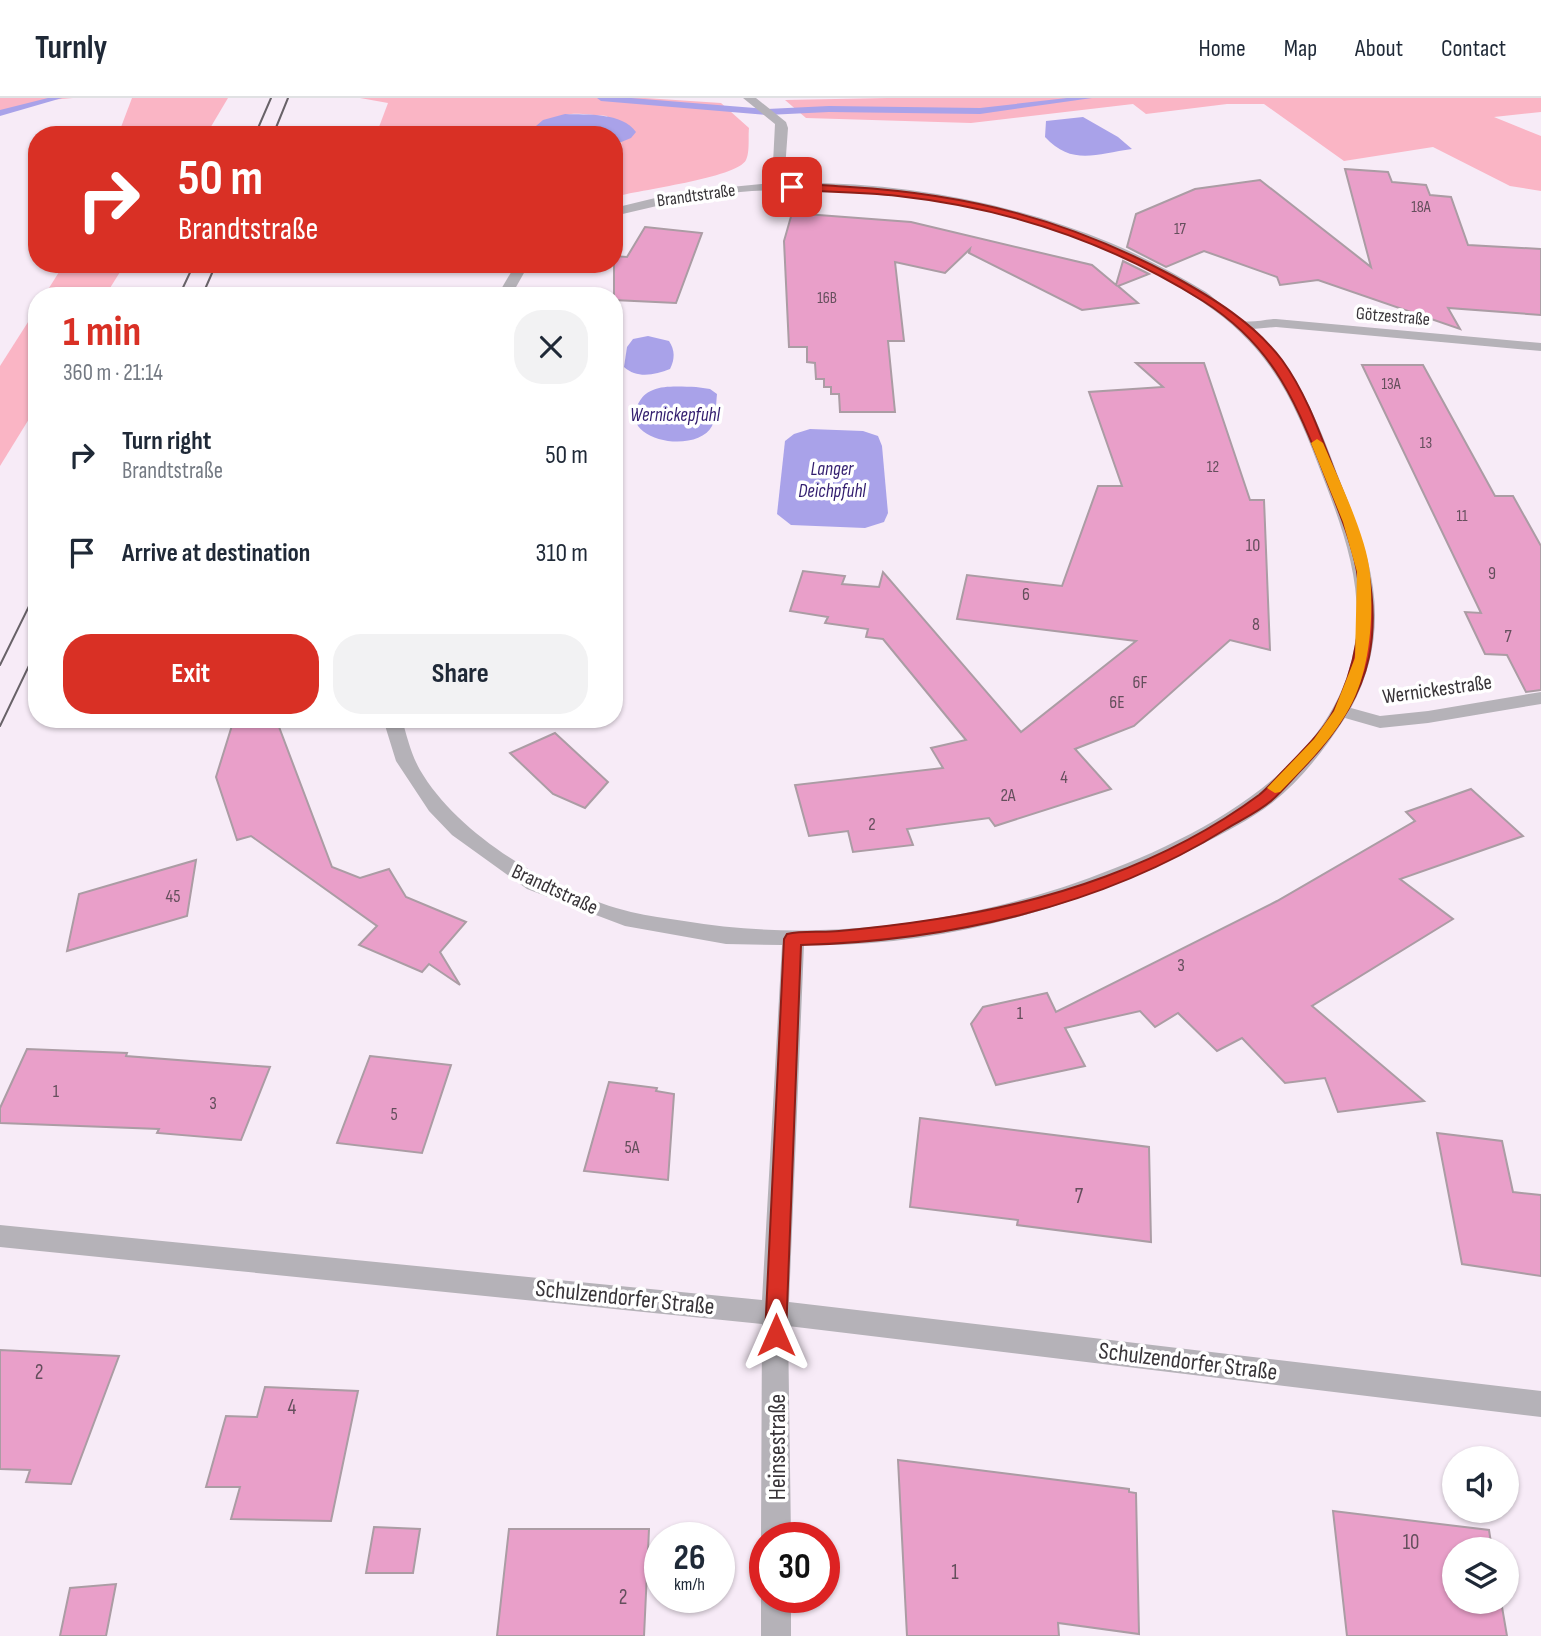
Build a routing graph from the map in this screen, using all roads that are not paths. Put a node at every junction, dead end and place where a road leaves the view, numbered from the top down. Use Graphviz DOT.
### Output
graph roads {
  1 [pos="749,98"];
  2 [pos="778,187"];
  3 [pos="623,210"];
  4 [pos="1242,325"];
  5 [pos="1541,347"];
  6 [pos="1541,698"];
  7 [pos="1341,711"];
  8 [pos="395,728"];
  9 [pos="793,939"];
  10 [pos="0,1236"];
  11 [pos="775,1313"];
  12 [pos="1541,1404"];
  13 [pos="776,1522"];
  14 [pos="776,1613"];
  15 [pos="776,1636"];
  1 -- 2 [label="street"];
  2 -- 3 [label="street, Brandtstraße"];
  2 -- 4 [label="street, Brandtstraße"];
  4 -- 5 [label="street, Götzestraße"];
  4 -- 7 [label="street, Brandtstraße"];
  6 -- 7 [label="street, Wernickestraße"];
  7 -- 9 [label="street, Brandtstraße"];
  8 -- 9 [label="street, Brandtstraße"];
  9 -- 11 [label="street"];
  10 -- 11 [label="street, Schulzendorfer Straße"];
  11 -- 12 [label="street, Schulzendorfer Straße"];
  11 -- 13 [label="street, Heinsestraße"];
  14 -- 15 [label="street"];
}
